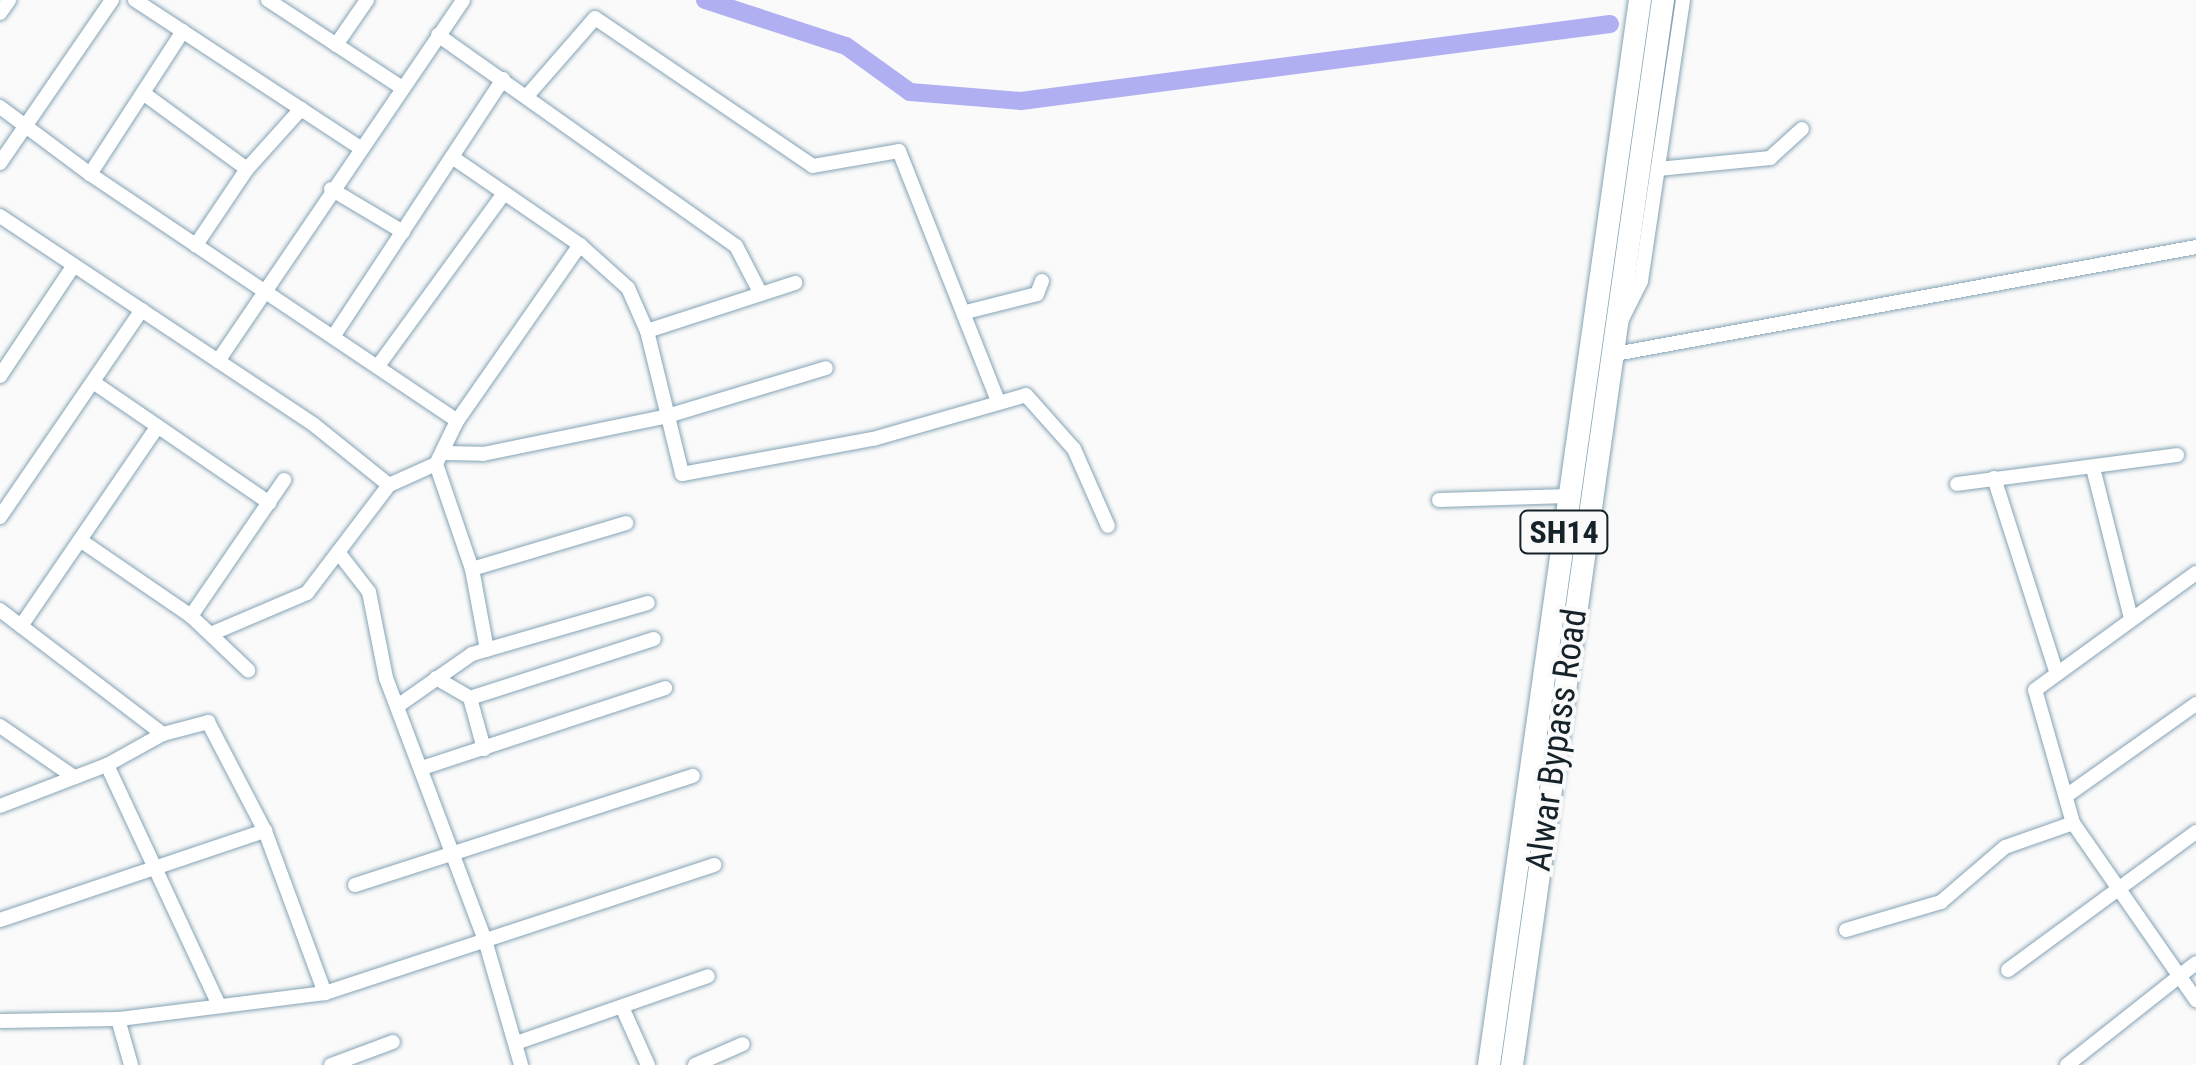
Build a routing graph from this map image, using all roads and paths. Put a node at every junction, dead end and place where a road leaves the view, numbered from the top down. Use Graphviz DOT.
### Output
graph roads {
  1 [pos="9,0"];
  2 [pos="112,0"];
  3 [pos="135,0"];
  4 [pos="268,0"];
  5 [pos="367,0"];
  6 [pos="463,0"];
  7 [pos="1640,0"];
  8 [pos="1663,0"];
  9 [pos="1683,0"];
  10 [pos="0,13"];
  11 [pos="183,31"];
  12 [pos="438,35"];
  13 [pos="336,45"];
  14 [pos="503,80"];
  15 [pos="401,87"];
  16 [pos="143,93"];
  17 [pos="528,96"];
  18 [pos="0,107"];
  19 [pos="301,109"];
  20 [pos="26,124"];
  21 [pos="1802,129"];
  22 [pos="359,147"];
  23 [pos="452,157"];
  24 [pos="0,163"];
  25 [pos="248,168"];
  26 [pos="1658,169"];
  27 [pos="90,174"];
  28 [pos="331,189"];
  29 [pos="504,194"];
  30 [pos="0,216"];
  31 [pos="402,232"];
  32 [pos="196,245"];
  33 [pos="580,246"];
  34 [pos="2196,247"];
  35 [pos="74,265"];
  36 [pos="1042,281"];
  37 [pos="795,283"];
  38 [pos="264,291"];
  39 [pos="761,294"];
  40 [pos="142,310"];
  41 [pos="966,312"];
  42 [pos="647,330"];
  43 [pos="1612,331"];
  44 [pos="334,337"];
  45 [pos="1610,355"];
  46 [pos="218,361"];
  47 [pos="378,366"];
  48 [pos="826,368"];
  49 [pos="0,376"];
  50 [pos="92,382"];
  51 [pos="998,401"];
  52 [pos="664,417"];
  53 [pos="457,420"];
  54 [pos="158,426"];
  55 [pos="2177,454"];
  56 [pos="440,458"];
  57 [pos="2093,468"];
  58 [pos="1994,478"];
  59 [pos="284,480"];
  60 [pos="1957,484"];
  61 [pos="389,485"];
  62 [pos="1569,496"];
  63 [pos="1439,500"];
  64 [pos="270,503"];
  65 [pos="0,518"];
  66 [pos="626,523"];
  67 [pos="1108,526"];
  68 [pos="80,540"];
  69 [pos="338,552"];
  70 [pos="472,570"];
  71 [pos="2196,574"];
  72 [pos="648,603"];
  73 [pos="0,610"];
  74 [pos="191,616"];
  75 [pos="2131,618"];
  76 [pos="21,626"];
  77 [pos="211,634"];
  78 [pos="654,638"];
  79 [pos="486,650"];
  80 [pos="248,670"];
  81 [pos="2057,674"];
  82 [pos="436,678"];
  83 [pos="665,688"];
  84 [pos="470,698"];
  85 [pos="2196,704"];
  86 [pos="399,705"];
  87 [pos="0,726"];
  88 [pos="162,734"];
  89 [pos="484,749"];
  90 [pos="106,765"];
  91 [pos="422,768"];
  92 [pos="74,776"];
  93 [pos="693,776"];
  94 [pos="2066,796"];
  95 [pos="0,806"];
  96 [pos="2073,823"];
  97 [pos="265,831"];
  98 [pos="2196,832"];
  99 [pos="454,856"];
  100 [pos="715,865"];
  101 [pos="158,872"];
  102 [pos="355,886"];
  103 [pos="2118,893"];
  104 [pos="0,920"];
  105 [pos="1846,930"];
  106 [pos="485,940"];
  107 [pos="2196,963"];
  108 [pos="2008,970"];
  109 [pos="708,976"];
  110 [pos="2178,976"];
  111 [pos="325,992"];
  112 [pos="2196,1000"];
  113 [pos="218,1003"];
  114 [pos="622,1007"];
  115 [pos="1,1020"];
  116 [pos="118,1020"];
  117 [pos="393,1042"];
  118 [pos="516,1043"];
  119 [pos="742,1044"];
  120 [pos="131,1065"];
  121 [pos="331,1065"];
  122 [pos="522,1065"];
  123 [pos="648,1065"];
  124 [pos="694,1065"];
  125 [pos="1489,1065"];
  126 [pos="1512,1065"];
  127 [pos="2066,1065"];
  1 -- 10 [label="street"];
  2 -- 20 [label="street"];
  3 -- 11 [label="street"];
  4 -- 13 [label="street"];
  5 -- 13 [label="street"];
  6 -- 12 [label="street"];
  7 -- 62 [label="main road, Alwar Bypass Road / SH14"];
  8 -- 43 [label="main road, Alwar Bypass Road / SH14"];
  9 -- 26 [label="street"];
  11 -- 16 [label="street"];
  11 -- 19 [label="street"];
  12 -- 14 [label="street"];
  12 -- 15 [label="street"];
  13 -- 15 [label="street"];
  14 -- 17 [label="street"];
  14 -- 23 [label="street"];
  15 -- 22 [label="street"];
  16 -- 25 [label="street"];
  16 -- 27 [label="street"];
  17 -- 39 [label="street"];
  17 -- 41 [label="street"];
  18 -- 20 [label="street"];
  19 -- 22 [label="street"];
  19 -- 25 [label="street"];
  20 -- 24 [label="street"];
  20 -- 27 [label="street"];
  21 -- 26 [label="street"];
  22 -- 28 [label="street"];
  23 -- 29 [label="street"];
  23 -- 31 [label="street"];
  25 -- 32 [label="street"];
  26 -- 43 [label="street"];
  27 -- 32 [label="street"];
  28 -- 31 [label="street"];
  28 -- 38 [label="street"];
  29 -- 33 [label="street"];
  29 -- 47 [label="street"];
  30 -- 35 [label="street"];
  31 -- 44 [label="street"];
  32 -- 38 [label="street"];
  33 -- 42 [label="street"];
  33 -- 53 [label="street"];
  34 -- 45 [label="street"];
  35 -- 40 [label="street"];
  35 -- 49 [label="street"];
  36 -- 41 [label="street"];
  37 -- 39 [label="street"];
  38 -- 44 [label="street"];
  38 -- 46 [label="street"];
  39 -- 42 [label="street"];
  40 -- 46 [label="street"];
  40 -- 50 [label="street"];
  41 -- 51 [label="street"];
  42 -- 52 [label="street"];
  43 -- 45 [label="main road, Alwar Bypass Road / SH14"];
  44 -- 47 [label="street"];
  45 -- 126 [label="main road, Alwar Bypass Road / SH14"];
  46 -- 61 [label="street"];
  47 -- 53 [label="street"];
  48 -- 52 [label="street"];
  50 -- 54 [label="street"];
  50 -- 65 [label="street"];
  51 -- 52 [label="street"];
  51 -- 67 [label="street"];
  52 -- 56 [label="street"];
  53 -- 56 [label="street"];
  54 -- 64 [label="street"];
  54 -- 68 [label="street"];
  55 -- 57 [label="street"];
  56 -- 61 [label="street"];
  56 -- 70 [label="street"];
  57 -- 58 [label="street"];
  57 -- 75 [label="street"];
  58 -- 60 [label="street"];
  58 -- 81 [label="street"];
  59 -- 64 [label="street"];
  61 -- 69 [label="street"];
  62 -- 63 [label="street"];
  62 -- 125 [label="main road, Alwar Bypass Road / SH14"];
  64 -- 74 [label="street"];
  66 -- 70 [label="street"];
  68 -- 74 [label="street"];
  68 -- 76 [label="street"];
  69 -- 77 [label="street"];
  69 -- 86 [label="street"];
  70 -- 79 [label="street"];
  71 -- 75 [label="street"];
  72 -- 79 [label="street"];
  73 -- 76 [label="street"];
  74 -- 77 [label="street"];
  75 -- 81 [label="street"];
  76 -- 88 [label="street"];
  77 -- 80 [label="street"];
  78 -- 84 [label="street"];
  79 -- 82 [label="street"];
  81 -- 94 [label="street"];
  82 -- 84 [label="street"];
  82 -- 86 [label="street"];
  83 -- 89 [label="street"];
  84 -- 89 [label="street"];
  85 -- 94 [label="street"];
  86 -- 91 [label="street"];
  87 -- 92 [label="street"];
  88 -- 90 [label="street"];
  88 -- 97 [label="street"];
  89 -- 91 [label="street"];
  90 -- 92 [label="street"];
  90 -- 101 [label="street"];
  91 -- 99 [label="street"];
  92 -- 95 [label="street"];
  93 -- 99 [label="street"];
  94 -- 96 [label="street"];
  96 -- 103 [label="street"];
  96 -- 105 [label="street"];
  97 -- 101 [label="street"];
  97 -- 111 [label="street"];
  98 -- 103 [label="street"];
  99 -- 102 [label="street"];
  99 -- 106 [label="street"];
  100 -- 106 [label="street"];
  101 -- 104 [label="street"];
  101 -- 113 [label="street"];
  103 -- 108 [label="street"];
  103 -- 110 [label="street"];
  106 -- 111 [label="street"];
  106 -- 118 [label="street"];
  107 -- 110 [label="street"];
  109 -- 114 [label="street"];
  110 -- 112 [label="street"];
  110 -- 127 [label="street"];
  111 -- 113 [label="street"];
  113 -- 116 [label="street"];
  114 -- 118 [label="street"];
  114 -- 123 [label="street"];
  115 -- 116 [label="street"];
  116 -- 120 [label="street"];
  117 -- 121 [label="street"];
  118 -- 122 [label="street"];
  119 -- 124 [label="street"];
}
